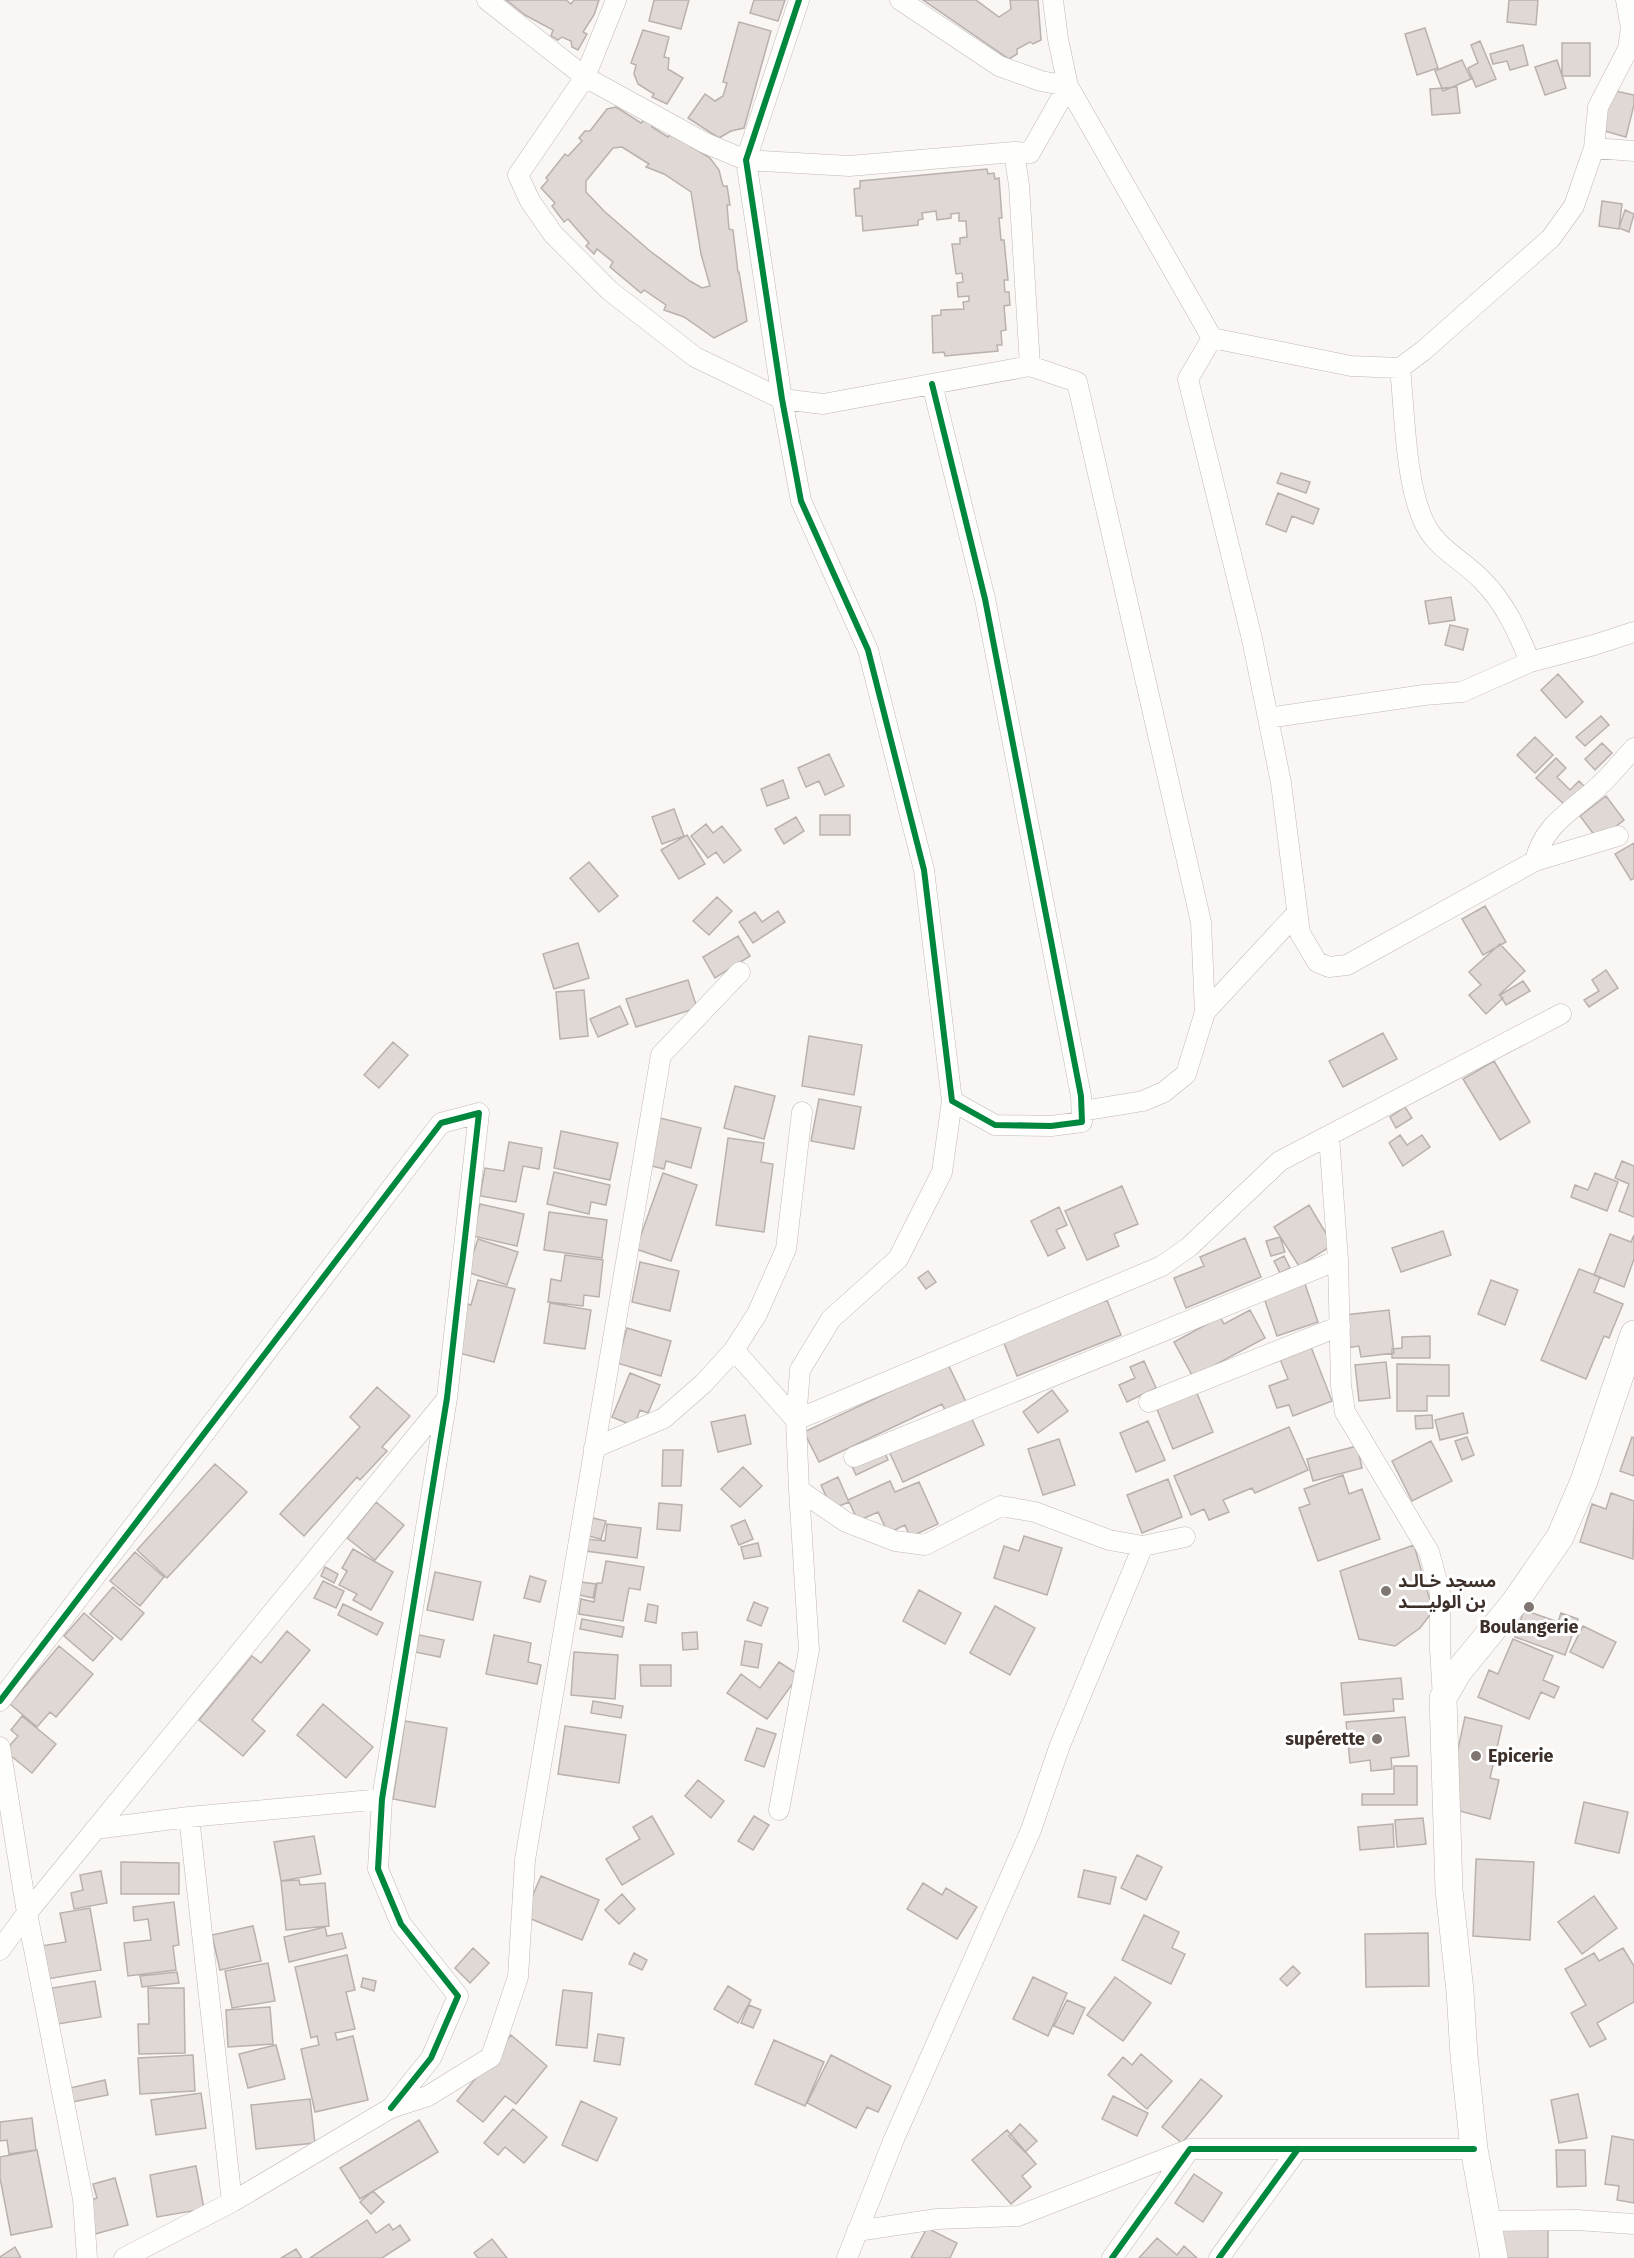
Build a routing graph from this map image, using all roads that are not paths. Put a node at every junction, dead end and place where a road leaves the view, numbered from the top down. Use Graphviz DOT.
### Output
graph roads {
  1 [pos="487,0"];
  2 [pos="616,0"];
  3 [pos="800,0"];
  4 [pos="900,0"];
  5 [pos="1053,0"];
  6 [pos="1626,0"];
  7 [pos="585,77"];
  8 [pos="1068,86"];
  9 [pos="1594,148"];
  10 [pos="1014,152"];
  11 [pos="1634,152"];
  12 [pos="746,160"];
  13 [pos="1212,338"];
  14 [pos="1030,366"];
  15 [pos="1400,368"];
  16 [pos="932,384"];
  17 [pos="782,399"];
  18 [pos="1634,632"];
  19 [pos="1530,662"];
  20 [pos="1268,718"];
  21 [pos="1634,748"];
  22 [pos="1618,836"];
  23 [pos="1535,861"];
  24 [pos="1297,913"];
  25 [pos="740,972"];
  26 [pos="1205,1012"];
  27 [pos="1561,1014"];
  28 [pos="952,1101"];
  29 [pos="802,1112"];
  30 [pos="1082,1112"];
  31 [pos="1329,1136"];
  32 [pos="1338,1260"];
  33 [pos="1340,1326"];
  34 [pos="1634,1334"];
  35 [pos="734,1350"];
  36 [pos="1627,1376"];
  37 [pos="447,1398"];
  38 [pos="1149,1402"];
  39 [pos="796,1420"];
  40 [pos="594,1448"];
  41 [pos="854,1457"];
  42 [pos="798,1490"];
  43 [pos="1185,1537"];
  44 [pos="1143,1546"];
  45 [pos="1443,1698"];
  46 [pos="0,1701"];
  47 [pos="0,1747"];
  48 [pos="382,1799"];
  49 [pos="779,1810"];
  50 [pos="189,1817"];
  51 [pos="95,1829"];
  52 [pos="27,1912"];
  53 [pos="0,1950"];
  54 [pos="391,2108"];
  55 [pos="1190,2149"];
  56 [pos="1298,2149"];
  57 [pos="1474,2149"];
  58 [pos="232,2202"];
  59 [pos="1488,2221"];
  60 [pos="1634,2224"];
  61 [pos="857,2231"];
  62 [pos="87,2258"];
  63 [pos="124,2258"];
  64 [pos="847,2258"];
  65 [pos="1112,2258"];
  66 [pos="1219,2258"];
  67 [pos="1494,2258"];
  1 -- 7 [label="street"];
  2 -- 7 [label="street"];
  3 -- 12 [label="street"];
  4 -- 8 [label="street"];
  5 -- 8 [label="street"];
  6 -- 9 [label="street"];
  7 -- 12 [label="street"];
  7 -- 17 [label="street"];
  8 -- 10 [label="street"];
  8 -- 13 [label="street"];
  9 -- 11 [label="street"];
  9 -- 15 [label="street"];
  10 -- 12 [label="street"];
  10 -- 14 [label="street"];
  12 -- 17 [label="street"];
  13 -- 15 [label="street"];
  13 -- 20 [label="street"];
  14 -- 16 [label="street"];
  14 -- 26 [label="street"];
  15 -- 19 [label="street"];
  16 -- 17 [label="street"];
  16 -- 30 [label="street"];
  17 -- 28 [label="street"];
  18 -- 19 [label="street"];
  19 -- 20 [label="street"];
  20 -- 24 [label="street"];
  21 -- 23 [label="street"];
  22 -- 23 [label="street"];
  23 -- 24 [label="street"];
  24 -- 26 [label="street"];
  25 -- 40 [label="street"];
  26 -- 30 [label="street"];
  27 -- 31 [label="street"];
  28 -- 30 [label="street"];
  28 -- 39 [label="street"];
  29 -- 35 [label="street"];
  31 -- 32 [label="street"];
  31 -- 39 [label="street"];
  32 -- 33 [label="street"];
  32 -- 41 [label="street"];
  33 -- 38 [label="street"];
  33 -- 45 [label="street"];
  34 -- 36 [label="street"];
  35 -- 39 [label="street"];
  35 -- 40 [label="street"];
  36 -- 45 [label="street"];
  37 -- 46 [label="street"];
  37 -- 48 [label="street"];
  37 -- 51 [label="street"];
  39 -- 42 [label="street"];
  40 -- 54 [label="street"];
  42 -- 44 [label="street"];
  42 -- 49 [label="street"];
  43 -- 44 [label="street"];
  44 -- 61 [label="street"];
  45 -- 57 [label="street"];
  47 -- 52 [label="street"];
  48 -- 50 [label="street"];
  48 -- 54 [label="street"];
  50 -- 51 [label="street"];
  50 -- 58 [label="street"];
  51 -- 52 [label="street"];
  52 -- 53 [label="street"];
  52 -- 62 [label="street"];
  54 -- 58 [label="street"];
  55 -- 56 [label="street"];
  55 -- 61 [label="street"];
  55 -- 65 [label="street"];
  56 -- 57 [label="street"];
  56 -- 66 [label="street"];
  57 -- 59 [label="street"];
  58 -- 63 [label="street"];
  59 -- 60 [label="street"];
  59 -- 67 [label="street"];
  61 -- 64 [label="street"];
}
